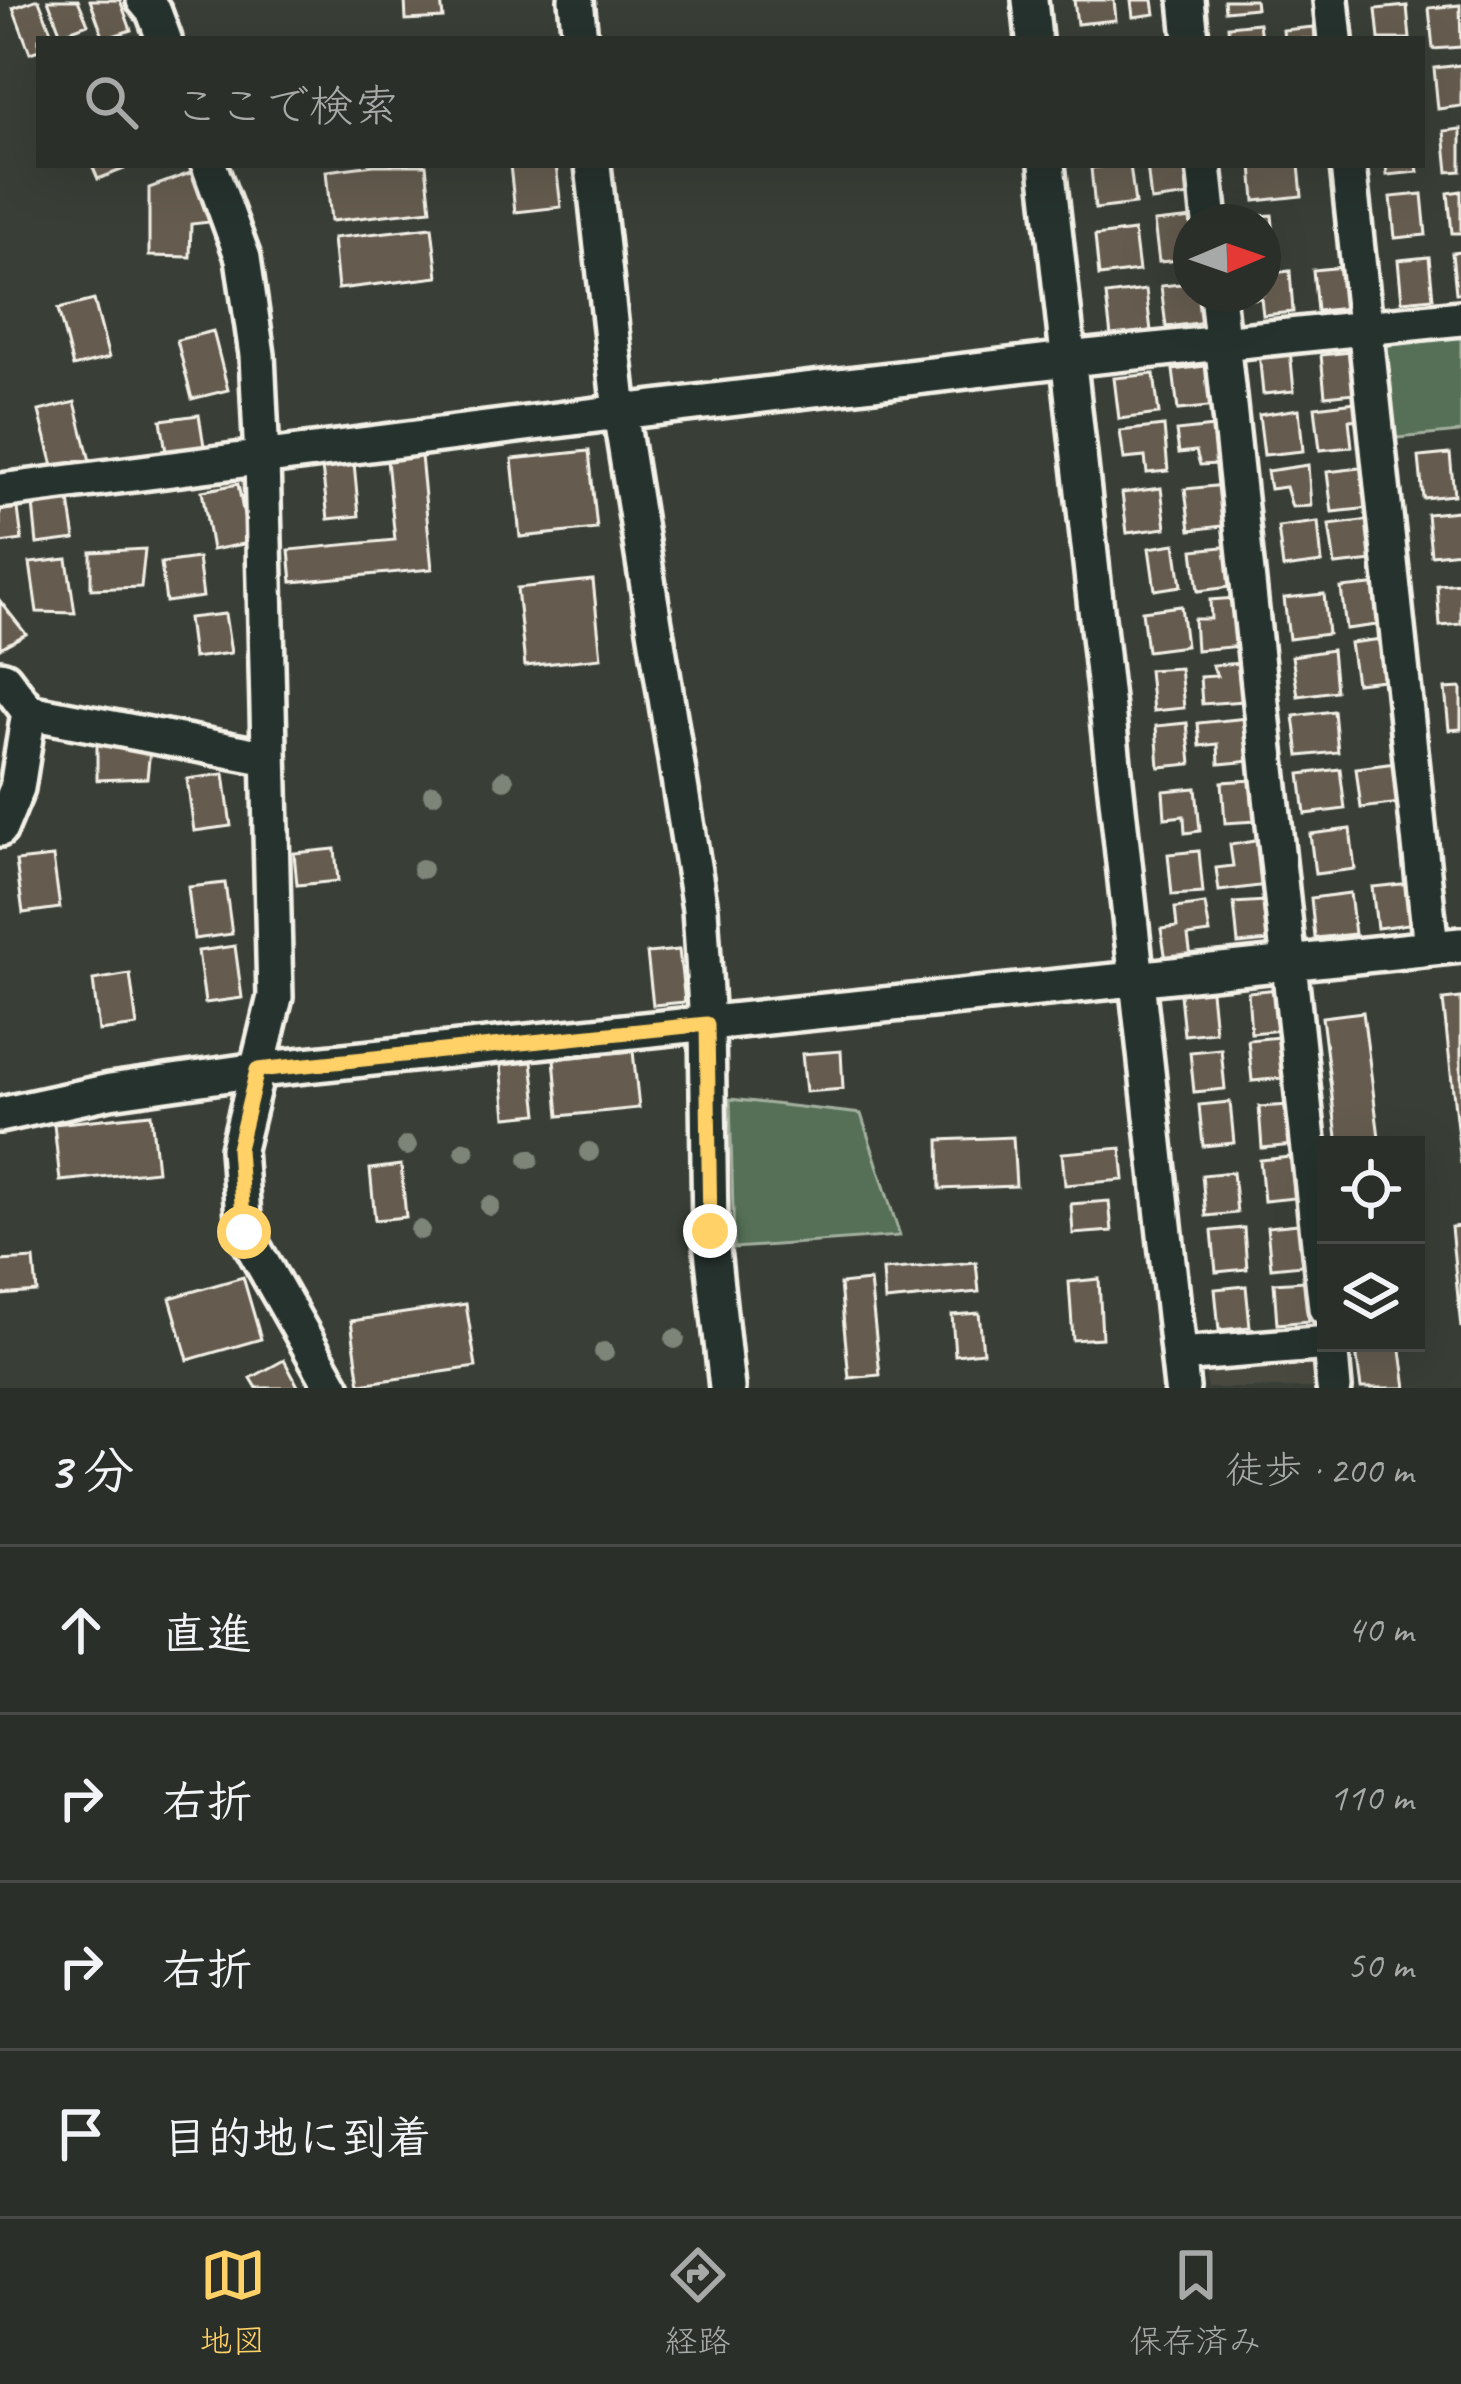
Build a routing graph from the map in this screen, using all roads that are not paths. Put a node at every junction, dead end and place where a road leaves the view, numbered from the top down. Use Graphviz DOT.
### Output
graph roads {
  1 [pos="144,0"];
  2 [pos="576,0"];
  3 [pos="1030,0"];
  4 [pos="1186,0"];
  5 [pos="1330,0"];
  6 [pos="163,36"];
  7 [pos="580,36"];
  8 [pos="1034,36"];
  9 [pos="1191,36"];
  10 [pos="1335,36"];
  11 [pos="210,168"];
  12 [pos="593,168"];
  13 [pos="1047,168"];
  14 [pos="1204,168"];
  15 [pos="1348,168"];
  16 [pos="1208,204"];
  17 [pos="1219,312"];
  18 [pos="1461,318"];
  19 [pos="1365,328"];
  20 [pos="1222,343"];
  21 [pos="1068,359"];
  22 [pos="620,412"];
  23 [pos="262,459"];
  24 [pos="0,491"];
  25 [pos="0,678"];
  26 [pos="29,712"];
  27 [pos="269,758"];
  28 [pos="0,830"];
  29 [pos="1446,947"];
  30 [pos="1289,963"];
  31 [pos="1136,979"];
  32 [pos="707,1024"];
  33 [pos="257,1070"];
  34 [pos="0,1115"];
  35 [pos="1319,1244"];
  36 [pos="1317,1345"];
  37 [pos="1330,1352"];
  38 [pos="1180,1372"];
  39 [pos="333,1388"];
  40 [pos="727,1388"];
  41 [pos="1334,1388"];
  1 -- 6 [label="street"];
  2 -- 7 [label="street"];
  3 -- 8 [label="street"];
  4 -- 9 [label="street"];
  5 -- 10 [label="street"];
  11 -- 23 [label="street"];
  12 -- 22 [label="street"];
  13 -- 21 [label="street"];
  14 -- 16 [label="street"];
  15 -- 19 [label="street"];
  17 -- 20 [label="street"];
  18 -- 19 [label="street"];
  19 -- 20 [label="street"];
  19 -- 29 [label="street"];
  20 -- 21 [label="street"];
  20 -- 30 [label="street"];
  21 -- 22 [label="street"];
  21 -- 31 [label="street"];
  22 -- 23 [label="street"];
  22 -- 32 [label="street"];
  23 -- 24 [label="street"];
  23 -- 27 [label="street"];
  25 -- 26 [label="street"];
  26 -- 27 [label="street"];
  26 -- 28 [label="street"];
  27 -- 33 [label="street"];
  29 -- 30 [label="street"];
  30 -- 31 [label="street"];
  30 -- 35 [label="street"];
  31 -- 32 [label="street"];
  31 -- 38 [label="street"];
  32 -- 33 [label="street"];
  32 -- 40 [label="street"];
  33 -- 34 [label="street"];
  33 -- 39 [label="street"];
  36 -- 38 [label="street"];
  37 -- 41 [label="street"];
}
